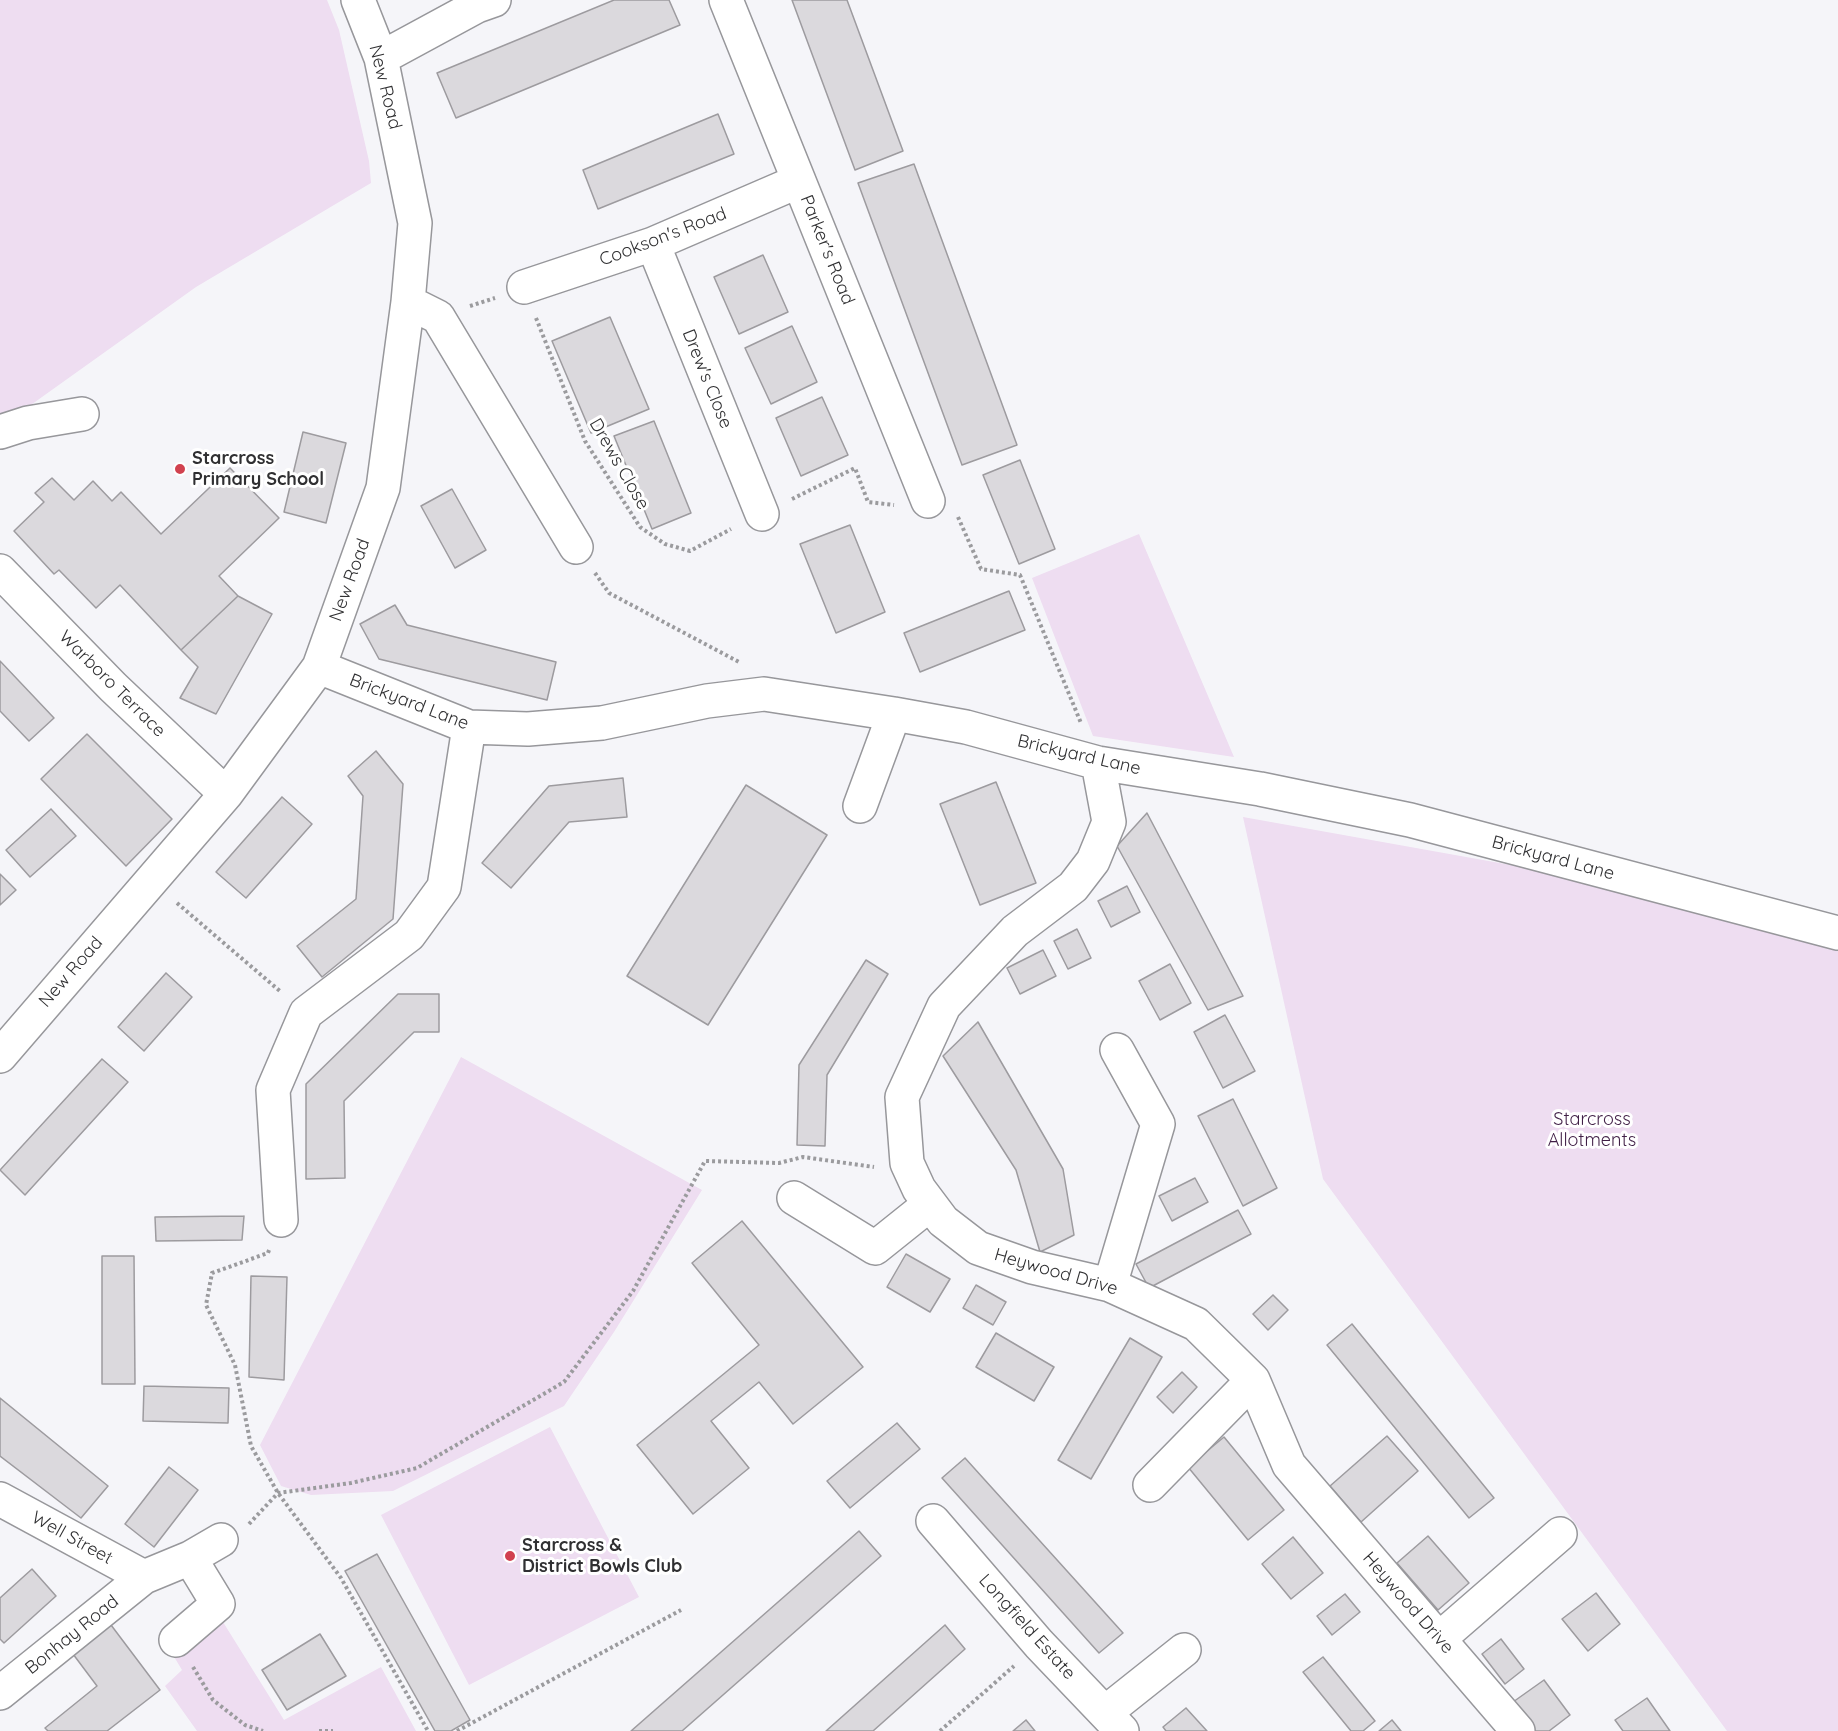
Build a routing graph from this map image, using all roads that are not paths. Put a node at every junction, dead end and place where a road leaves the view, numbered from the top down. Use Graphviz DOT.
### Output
graph roads {
  1 [pos="358,0"];
  2 [pos="726,0"];
  3 [pos="481,2"];
  4 [pos="381,58"];
  5 [pos="799,181"];
  6 [pos="653,244"];
  7 [pos="524,287"];
  8 [pos="408,302"];
  9 [pos="82,414"];
  10 [pos="0,432"];
  11 [pos="916,505"];
  12 [pos="762,513"];
  13 [pos="576,547"];
  14 [pos="0,571"];
  15 [pos="319,668"];
  16 [pos="894,714"];
  17 [pos="468,727"];
  18 [pos="1098,763"];
  19 [pos="226,794"];
  20 [pos="860,807"];
  21 [pos="1838,933"];
  22 [pos="1117,1050"];
  23 [pos="0,1056"];
  24 [pos="794,1198"];
  25 [pos="930,1204"];
  26 [pos="281,1220"];
  27 [pos="1110,1285"];
  28 [pos="1253,1380"];
  29 [pos="1150,1485"];
  30 [pos="0,1499"];
  31 [pos="933,1521"];
  32 [pos="1560,1534"];
  33 [pos="221,1539"];
  34 [pos="190,1558"];
  35 [pos="144,1577"];
  36 [pos="1439,1639"];
  37 [pos="176,1640"];
  38 [pos="1184,1650"];
  39 [pos="0,1693"];
  40 [pos="1114,1721"];
  41 [pos="1518,1731"];
  1 -- 4 [label="street, New Road"];
  2 -- 5 [label="street, Parker's Road"];
  3 -- 4 [label="street"];
  4 -- 8 [label="street, New Road"];
  5 -- 6 [label="street, Cookson's Road"];
  5 -- 11 [label="street, Parker's Road"];
  6 -- 7 [label="street, Cookson's Road"];
  6 -- 12 [label="street, Drew's Close"];
  8 -- 13 [label="street"];
  8 -- 15 [label="street, New Road"];
  9 -- 10 [label="street"];
  14 -- 19 [label="street, Warboro Terrace"];
  15 -- 17 [label="street, Brickyard Lane"];
  15 -- 19 [label="street, New Road"];
  16 -- 17 [label="street, Brickyard Lane"];
  16 -- 18 [label="street, Brickyard Lane"];
  16 -- 20 [label="street"];
  17 -- 26 [label="street"];
  18 -- 21 [label="street, Brickyard Lane"];
  18 -- 25 [label="street, Heywood Drive"];
  19 -- 23 [label="street, New Road"];
  22 -- 27 [label="street"];
  24 -- 25 [label="street"];
  25 -- 27 [label="street, Heywood Drive"];
  27 -- 28 [label="street, Heywood Drive"];
  28 -- 29 [label="street"];
  28 -- 36 [label="street, Heywood Drive"];
  30 -- 35 [label="street, Well Street"];
  31 -- 40 [label="street, Longfield Estate"];
  32 -- 36 [label="street"];
  33 -- 34 [label="street, Bonhay Road"];
  34 -- 35 [label="street, Bonhay Road"];
  34 -- 37 [label="street"];
  35 -- 39 [label="street, Bonhay Road"];
  36 -- 41 [label="street, Heywood Drive"];
  38 -- 40 [label="street"];
}
